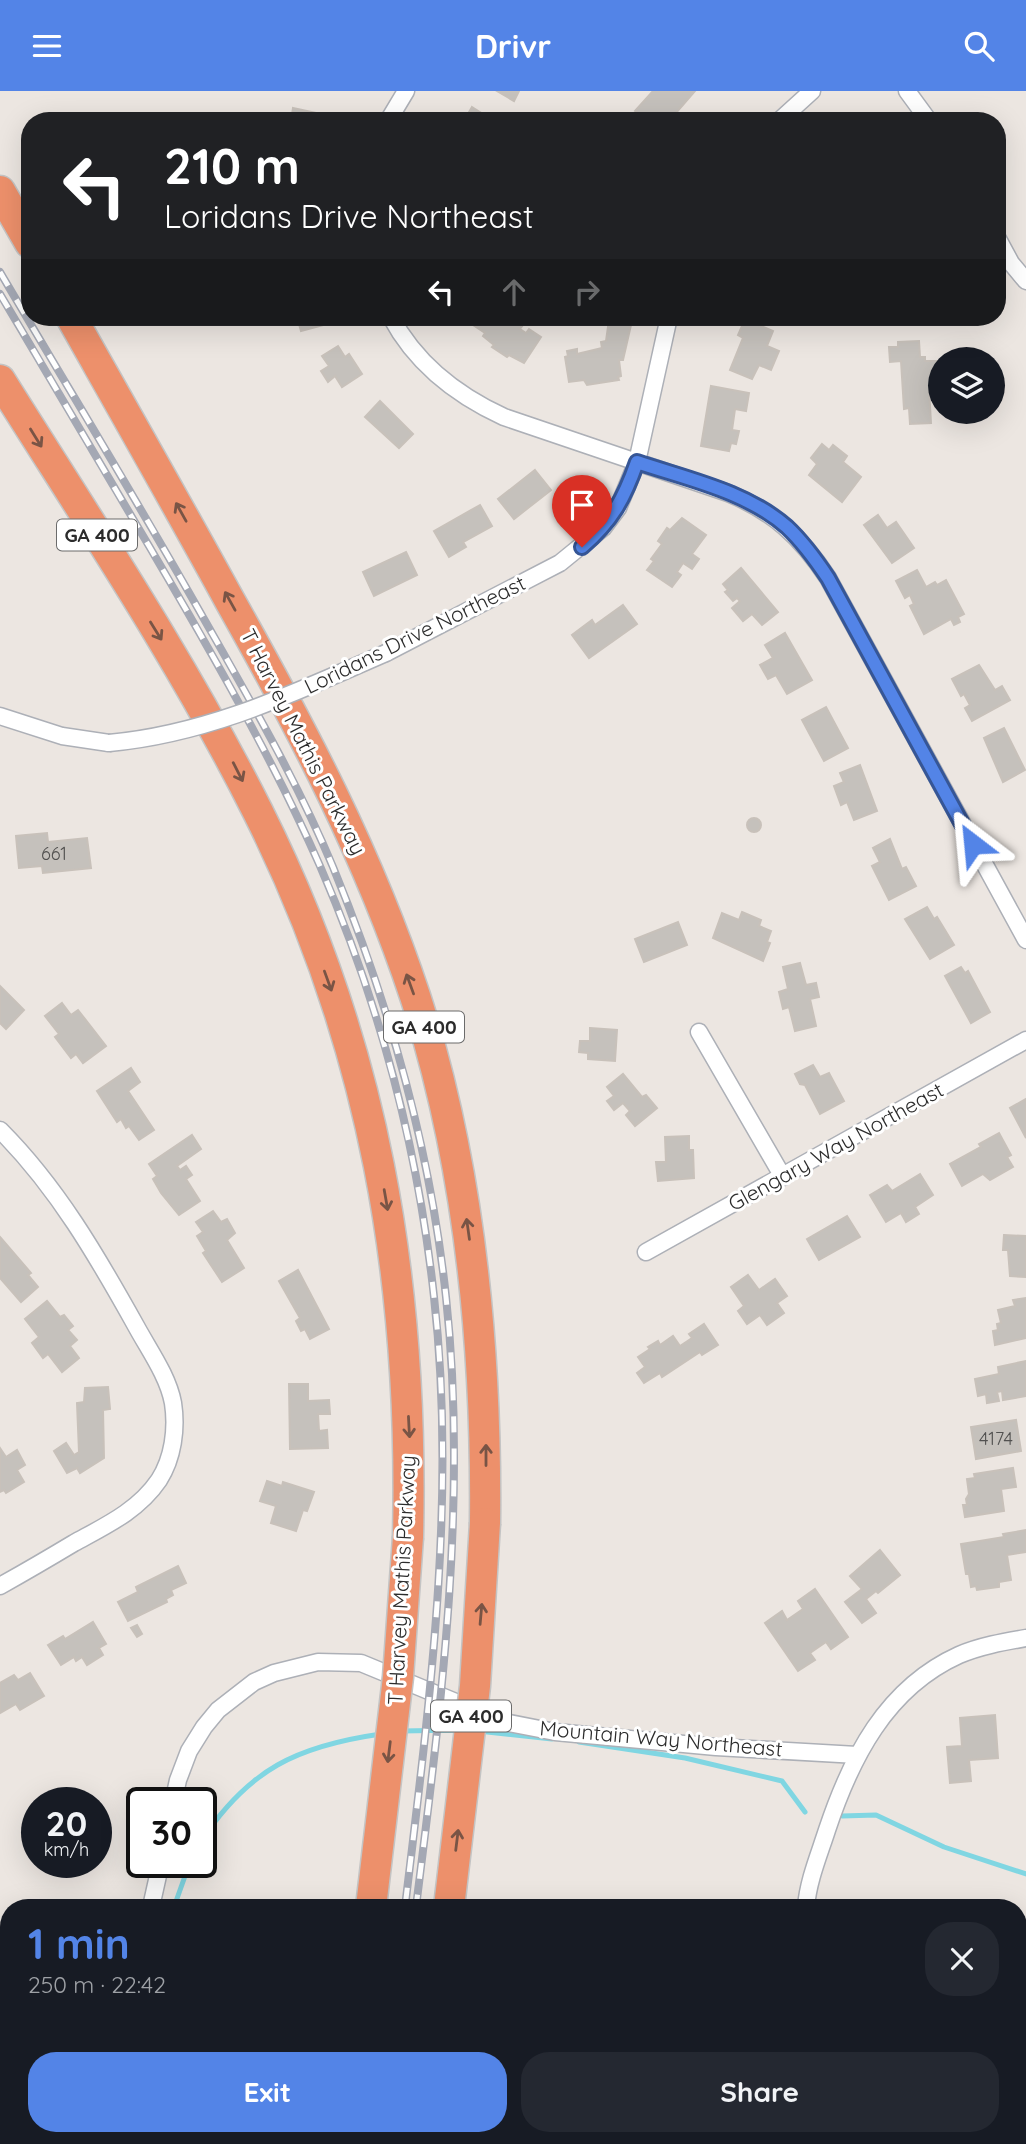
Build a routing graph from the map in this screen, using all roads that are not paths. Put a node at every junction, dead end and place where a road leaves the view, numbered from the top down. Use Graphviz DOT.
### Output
graph roads {
  1 [pos="406,91"];
  2 [pos="812,91"];
  3 [pos="907,91"];
  4 [pos="393,112"];
  5 [pos="789,112"];
  6 [pos="922,112"];
  7 [pos="0,191"];
  8 [pos="21,227"];
  9 [pos="1006,253"];
  10 [pos="1026,281"];
  11 [pos="76,326"];
  12 [pos="397,326"];
  13 [pos="667,326"];
  14 [pos="0,380"];
  15 [pos="637,462"];
  16 [pos="0,716"];
  17 [pos="1026,940"];
  18 [pos="699,1032"];
  19 [pos="1026,1040"];
  20 [pos="0,1130"];
  21 [pos="783,1177"];
  22 [pos="646,1252"];
  23 [pos="0,1586"];
  24 [pos="1026,1638"];
  25 [pos="857,1755"];
  26 [pos="176,1787"];
  27 [pos="157,1878"];
  28 [pos="153,1899"];
  29 [pos="372,1899"];
  30 [pos="450,1899"];
  31 [pos="807,1899"];
  1 -- 4 [label="street"];
  2 -- 5 [label="street"];
  3 -- 6 [label="street"];
  7 -- 8 [label="highway"];
  9 -- 10 [label="street"];
  30 -- 11 [label="highway, T Harvey Mathis Parkway / GA 400, one-way, bridge"];
  12 -- 15 [label="street"];
  13 -- 15 [label="street, Loridans Drive Northeast"];
  14 -- 29 [label="highway, T Harvey Mathis Parkway / GA 400, one-way, bridge"];
  15 -- 16 [label="street, Loridans Drive Northeast, bridge"];
  15 -- 17 [label="street"];
  18 -- 21 [label="street"];
  19 -- 21 [label="street, Glengary Way Northeast"];
  20 -- 23 [label="street"];
  21 -- 22 [label="street, Glengary Way Northeast"];
  24 -- 25 [label="street"];
  25 -- 26 [label="street, Mountain Way Northeast"];
  25 -- 31 [label="street"];
  27 -- 28 [label="street"];
}
